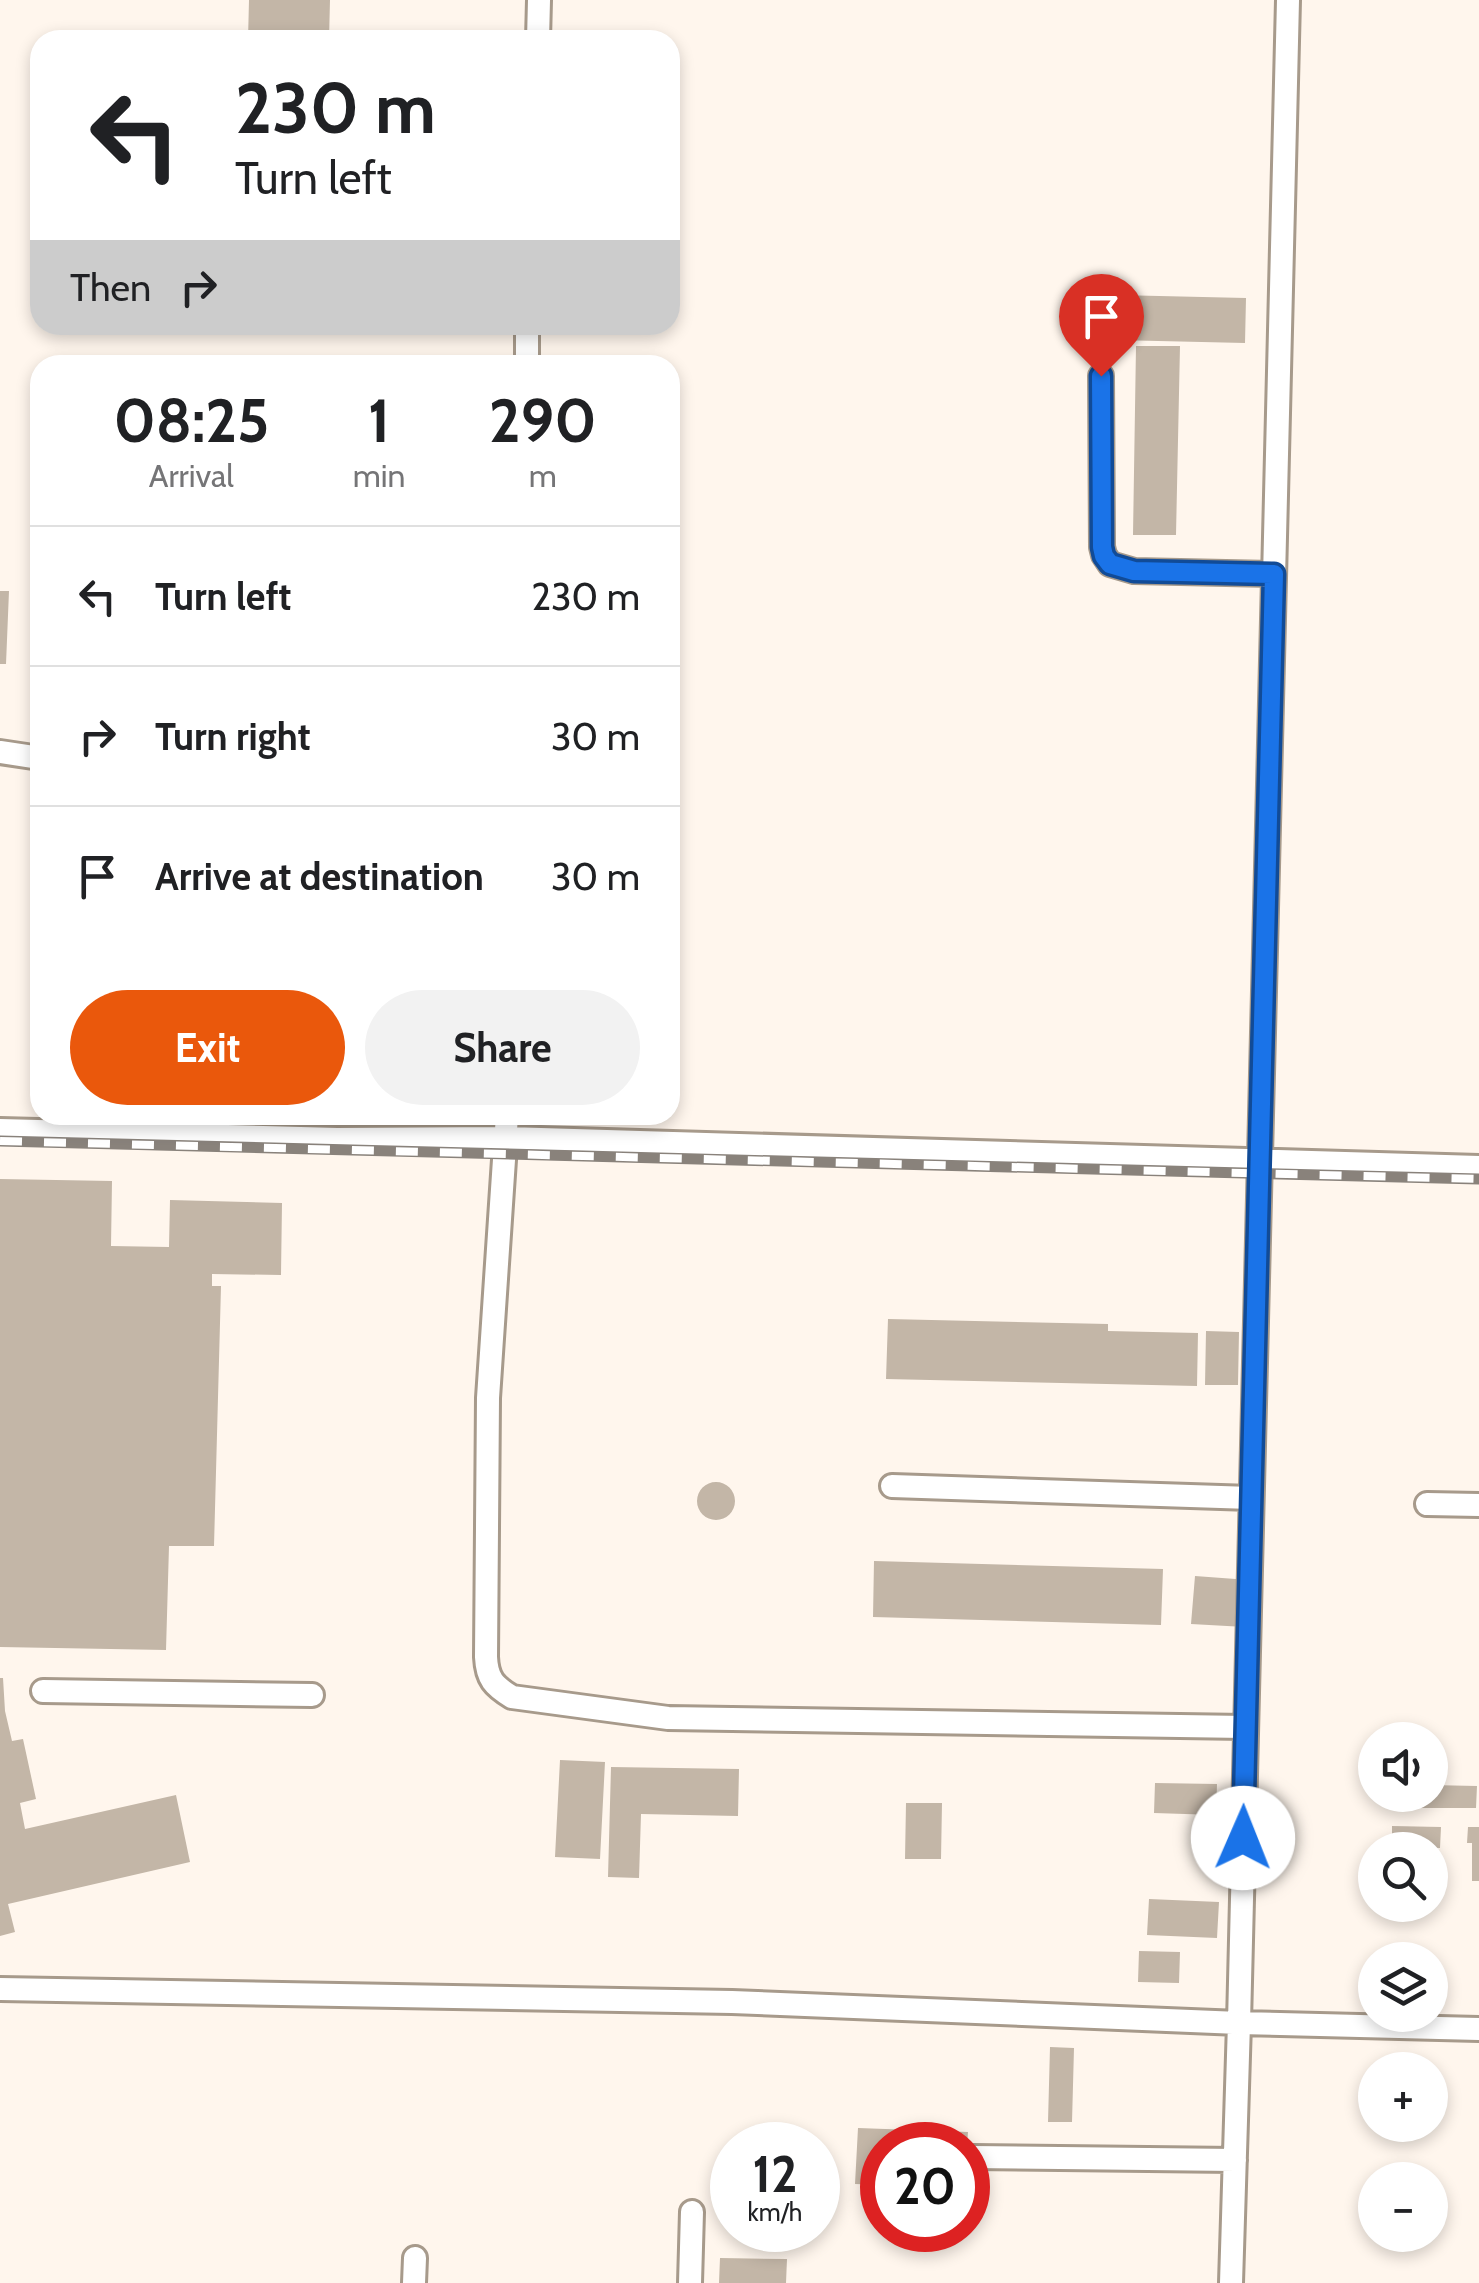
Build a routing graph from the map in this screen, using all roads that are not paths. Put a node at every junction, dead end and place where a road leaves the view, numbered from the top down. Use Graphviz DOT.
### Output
graph roads {
  1 [pos="540,0"];
  2 [pos="1288,0"];
  3 [pos="538,30"];
  4 [pos="1101,376"];
  5 [pos="1274,574"];
  6 [pos="0,752"];
  7 [pos="30,756"];
  8 [pos="507,1126"];
  9 [pos="0,1130"];
  10 [pos="1259,1161"];
  11 [pos="1479,1167"];
  12 [pos="892,1486"];
  13 [pos="1251,1498"];
  14 [pos="1426,1504"];
  15 [pos="1479,1505"];
  16 [pos="42,1690"];
  17 [pos="312,1694"];
  18 [pos="1245,1727"];
  19 [pos="0,1990"];
  20 [pos="1238,2023"];
  21 [pos="1479,2029"];
  22 [pos="990,2156"];
  23 [pos="1235,2160"];
  24 [pos="692,2212"];
  25 [pos="414,2258"];
  26 [pos="414,2283"];
  27 [pos="690,2283"];
  28 [pos="1231,2283"];
  1 -- 3 [label="lane"];
  2 -- 5 [label="lane"];
  4 -- 5 [label="lane"];
  5 -- 10 [label="lane"];
  6 -- 7 [label="lane"];
  8 -- 9 [label="lane"];
  8 -- 10 [label="lane"];
  8 -- 18 [label="lane"];
  10 -- 11 [label="lane"];
  10 -- 13 [label="lane"];
  12 -- 13 [label="lane"];
  13 -- 18 [label="lane"];
  14 -- 15 [label="lane"];
  16 -- 17 [label="lane"];
  18 -- 20 [label="lane"];
  19 -- 20 [label="lane"];
  20 -- 21 [label="lane"];
  20 -- 23 [label="lane"];
  22 -- 23 [label="lane"];
  23 -- 28 [label="lane"];
  24 -- 27 [label="lane"];
  25 -- 26 [label="lane"];
}
